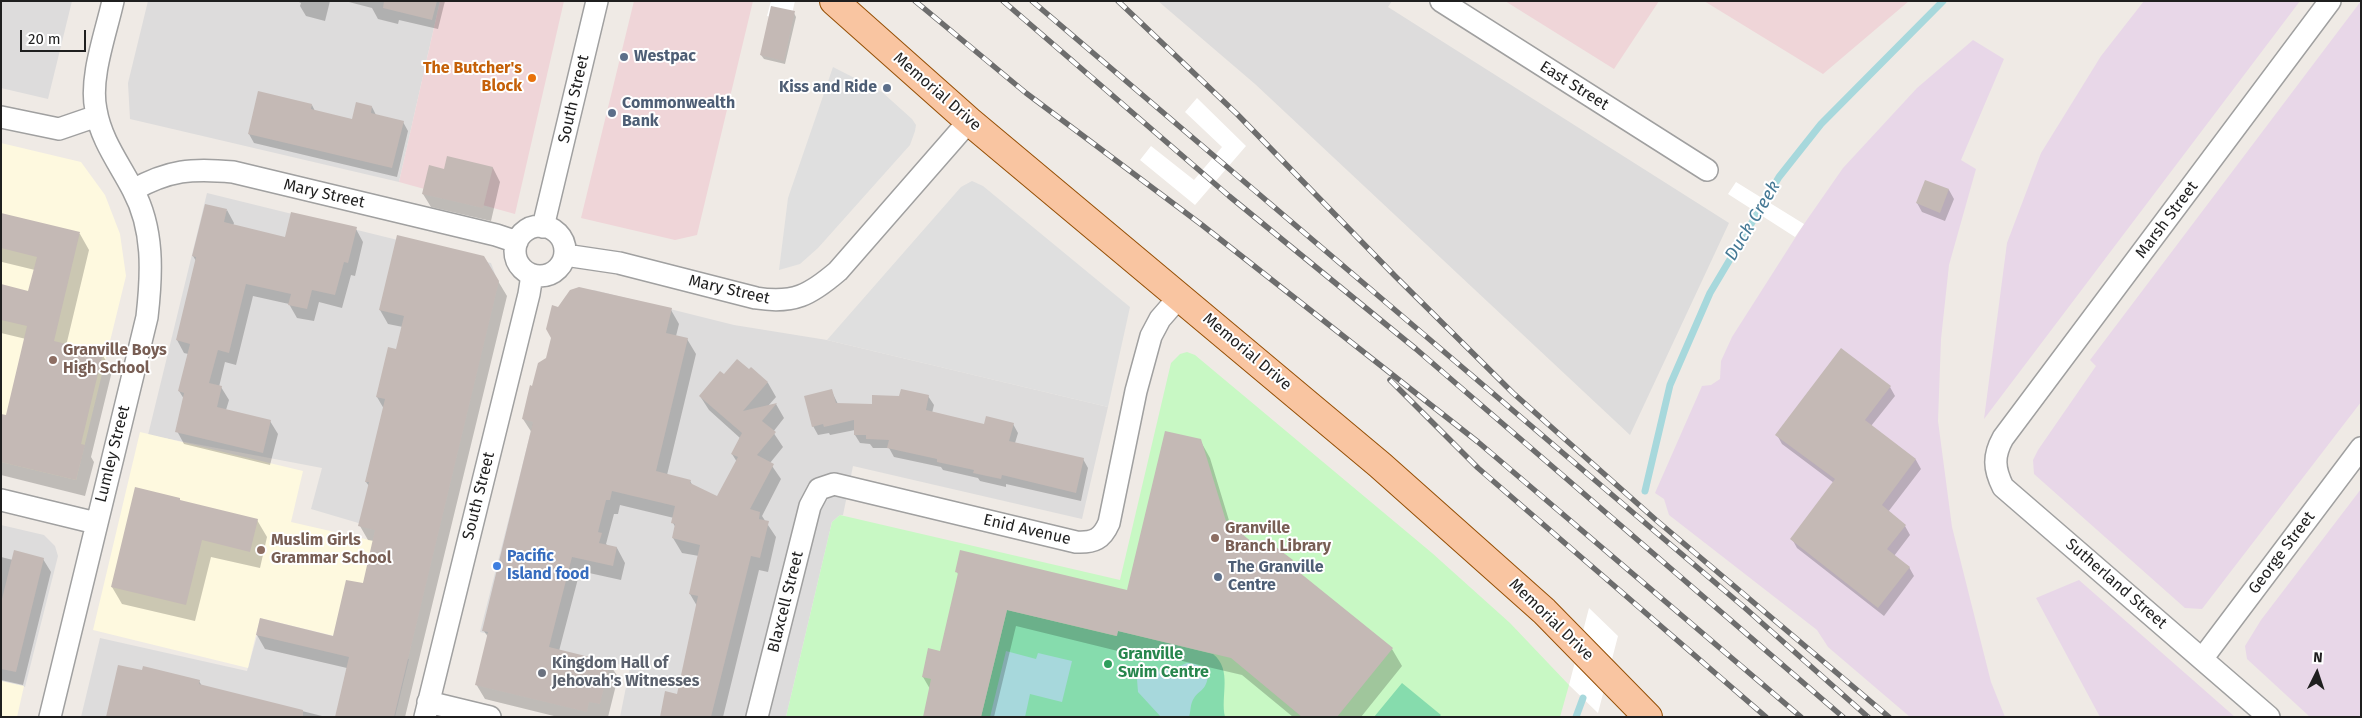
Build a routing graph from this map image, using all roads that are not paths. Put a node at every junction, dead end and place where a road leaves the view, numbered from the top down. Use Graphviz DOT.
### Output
graph roads {
  1 [pos="113,1"];
  2 [pos="597,1"];
  3 [pos="834,1"];
  4 [pos="1441,1"];
  5 [pos="2330,1"];
  6 [pos="97,116"];
  7 [pos="1,117"];
  8 [pos="969,121"];
  9 [pos="1707,170"];
  10 [pos="133,190"];
  11 [pos="543,226"];
  12 [pos="517,242"];
  13 [pos="565,255"];
  14 [pos="532,275"];
  15 [pos="1180,296"];
  16 [pos="2003,438"];
  17 [pos="2361,448"];
  18 [pos="819,489"];
  19 [pos="1,500"];
  20 [pos="96,523"];
  21 [pos="2202,658"];
  22 [pos="426,709"];
  23 [pos="50,717"];
  24 [pos="490,717"];
  25 [pos="758,717"];
  26 [pos="1648,717"];
  27 [pos="2268,717"];
  1 -- 6 [label="street, Lumley Street"];
  2 -- 11 [label="street, South Street"];
  3 -- 8 [label="main road, Memorial Drive"];
  4 -- 9 [label="street, East Street"];
  5 -- 16 [label="street, Marsh Street"];
  6 -- 7 [label="street"];
  6 -- 10 [label="street, Lumley Street"];
  8 -- 13 [label="street, Mary Street"];
  8 -- 15 [label="main road, Memorial Drive"];
  10 -- 12 [label="street, Mary Street"];
  10 -- 20 [label="street, Lumley Street"];
  11 -- 12 [label="street"];
  11 -- 13 [label="street"];
  12 -- 14 [label="street"];
  13 -- 14 [label="street"];
  14 -- 22 [label="street, South Street"];
  15 -- 18 [label="street, Enid Avenue"];
  15 -- 26 [label="main road, Memorial Drive"];
  16 -- 21 [label="street, Sutherland Street"];
  17 -- 21 [label="street, George Street"];
  18 -- 25 [label="street, Blaxcell Street"];
  19 -- 20 [label="street"];
  20 -- 23 [label="street, Lumley Street"];
  21 -- 27 [label="street, Sutherland Street"];
  22 -- 24 [label="street"];
}
